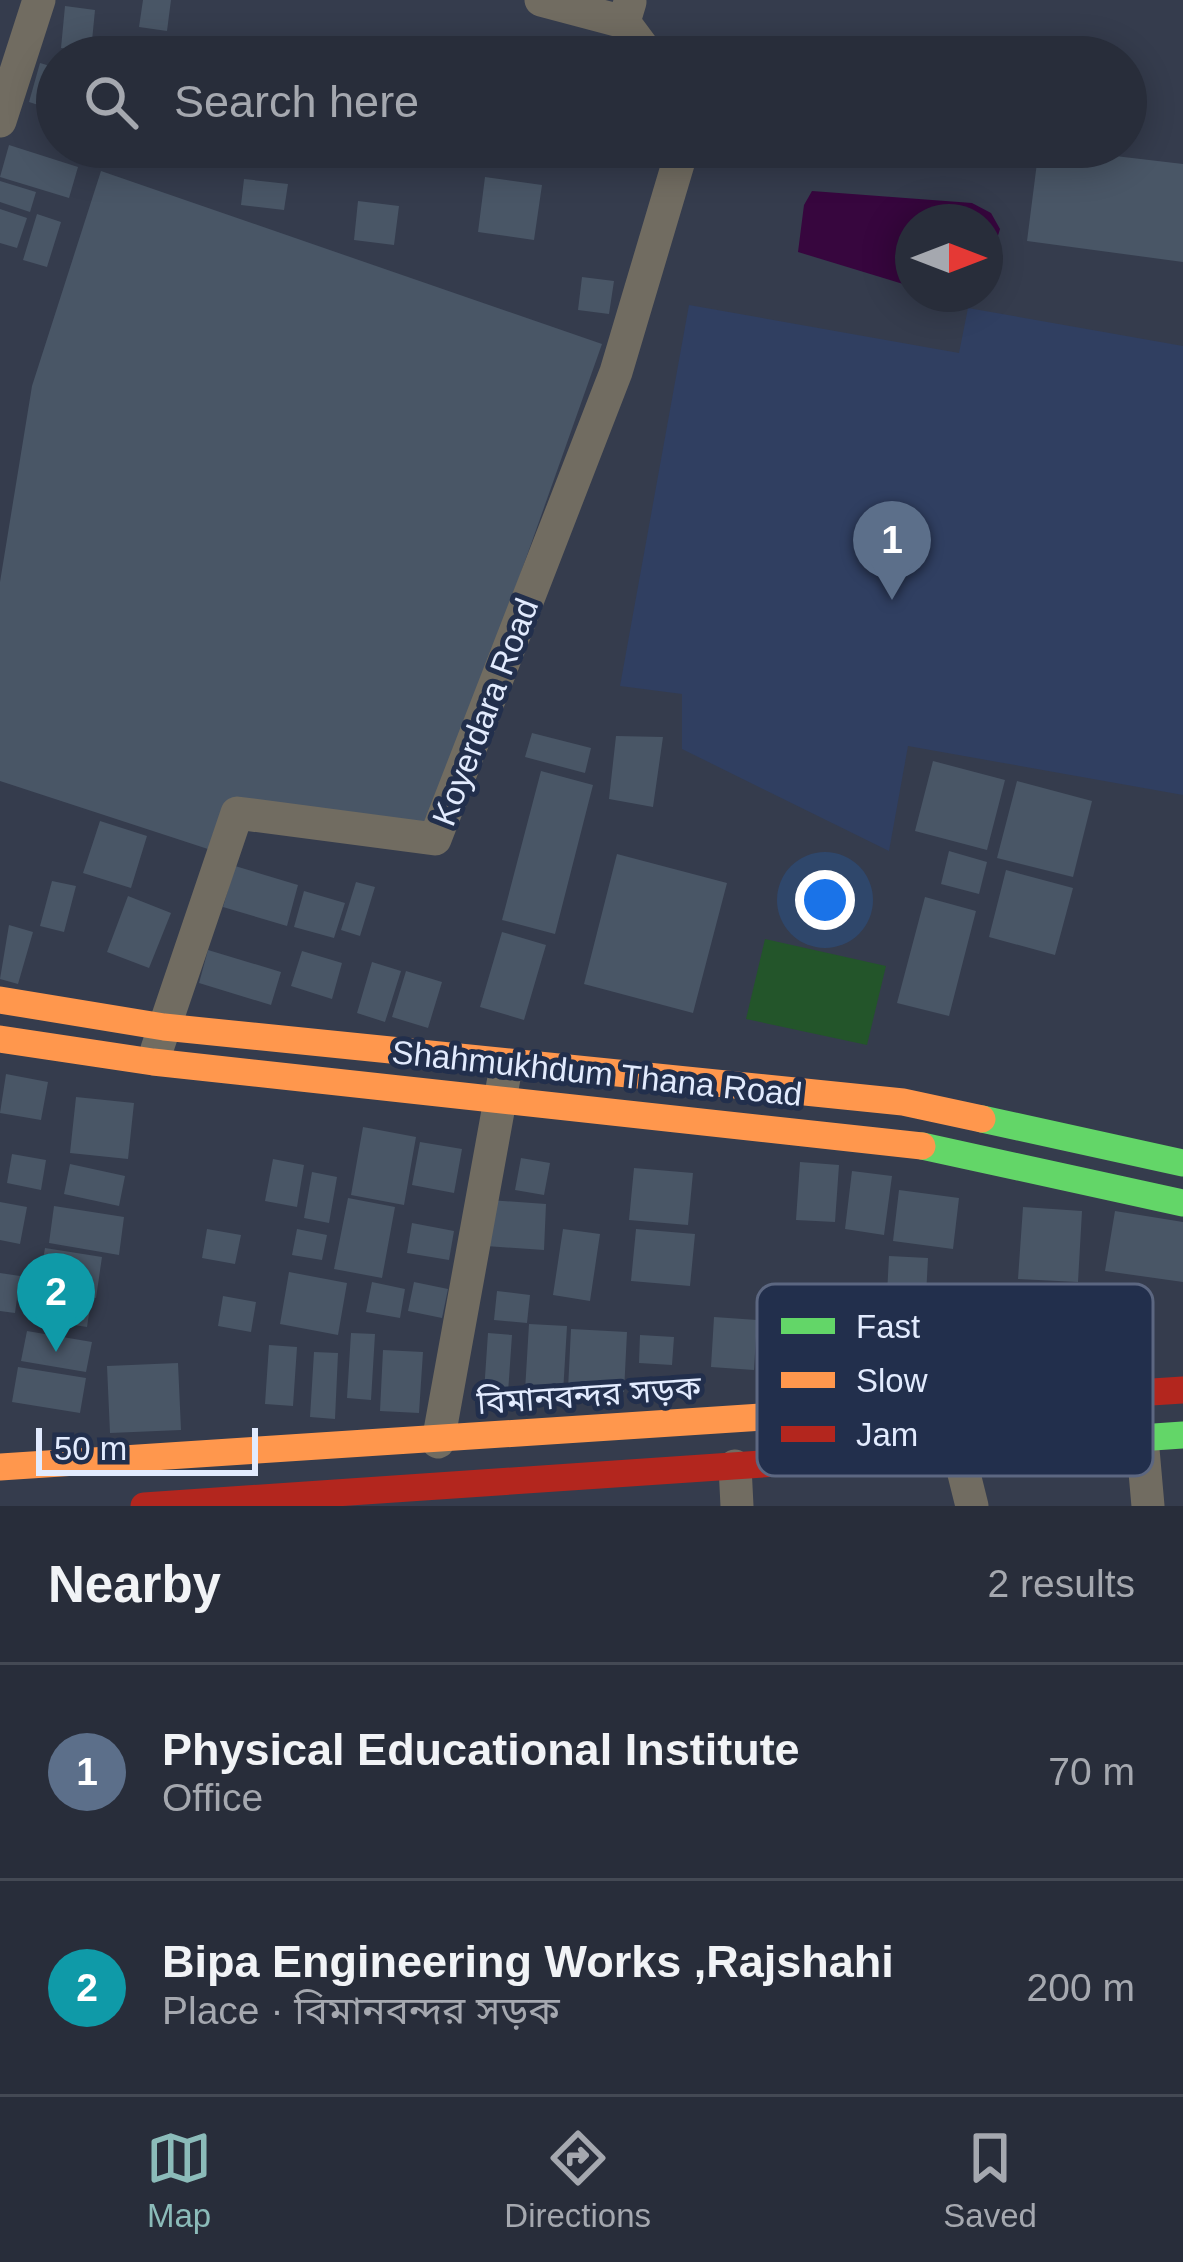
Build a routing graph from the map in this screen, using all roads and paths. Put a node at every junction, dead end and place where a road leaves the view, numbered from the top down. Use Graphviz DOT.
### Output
graph roads {
  1 [pos="39,0"];
  2 [pos="541,0"];
  3 [pos="627,11"];
  4 [pos="0,121"];
  5 [pos="676,168"];
  6 [pos="0,1000"];
  7 [pos="164,1027"];
  8 [pos="0,1039"];
  9 [pos="153,1062"];
  10 [pos="506,1062"];
  11 [pos="501,1101"];
  12 [pos="1183,1163"];
  13 [pos="1183,1203"];
  14 [pos="1183,1390"];
  15 [pos="1153,1392"];
  16 [pos="757,1420"];
  17 [pos="1183,1435"];
  18 [pos="1153,1437"];
  19 [pos="438,1442"];
  20 [pos="757,1464"];
  21 [pos="735,1466"];
  22 [pos="0,1467"];
  23 [pos="964,1476"];
  24 [pos="1145,1476"];
  25 [pos="183,1505"];
  26 [pos="144,1506"];
  27 [pos="737,1506"];
  28 [pos="972,1506"];
  29 [pos="1148,1506"];
  1 -- 4 [label="street"];
  2 -- 3 [label="street"];
  5 -- 7 [label="street, Koyerdara Road"];
  6 -- 7 [label="main road, Shahmukhdum Thana Road"];
  7 -- 9 [label="street, Koyerdara Road"];
  7 -- 10 [label="main road, Shahmukhdum Thana Road"];
  8 -- 9 [label="main road, Shahmukhdum Thana Road"];
  9 -- 11 [label="main road, Shahmukhdum Thana Road"];
  10 -- 11 [label="street"];
  10 -- 12 [label="main road, Shahmukhdum Thana Road"];
  11 -- 13 [label="main road, Shahmukhdum Thana Road"];
  11 -- 19 [label="street"];
  14 -- 15 [label="main road, বিমানবন্দর সড়ক"];
  16 -- 19 [label="main road, বিমানবন্দর সড়ক"];
  17 -- 18 [label="main road"];
  19 -- 22 [label="main road, বিমানবন্দর সড়ক"];
  20 -- 21 [label="main road"];
  21 -- 25 [label="main road"];
  21 -- 27 [label="street"];
  23 -- 28 [label="street"];
  24 -- 29 [label="street"];
  25 -- 26 [label="main road"];
}
